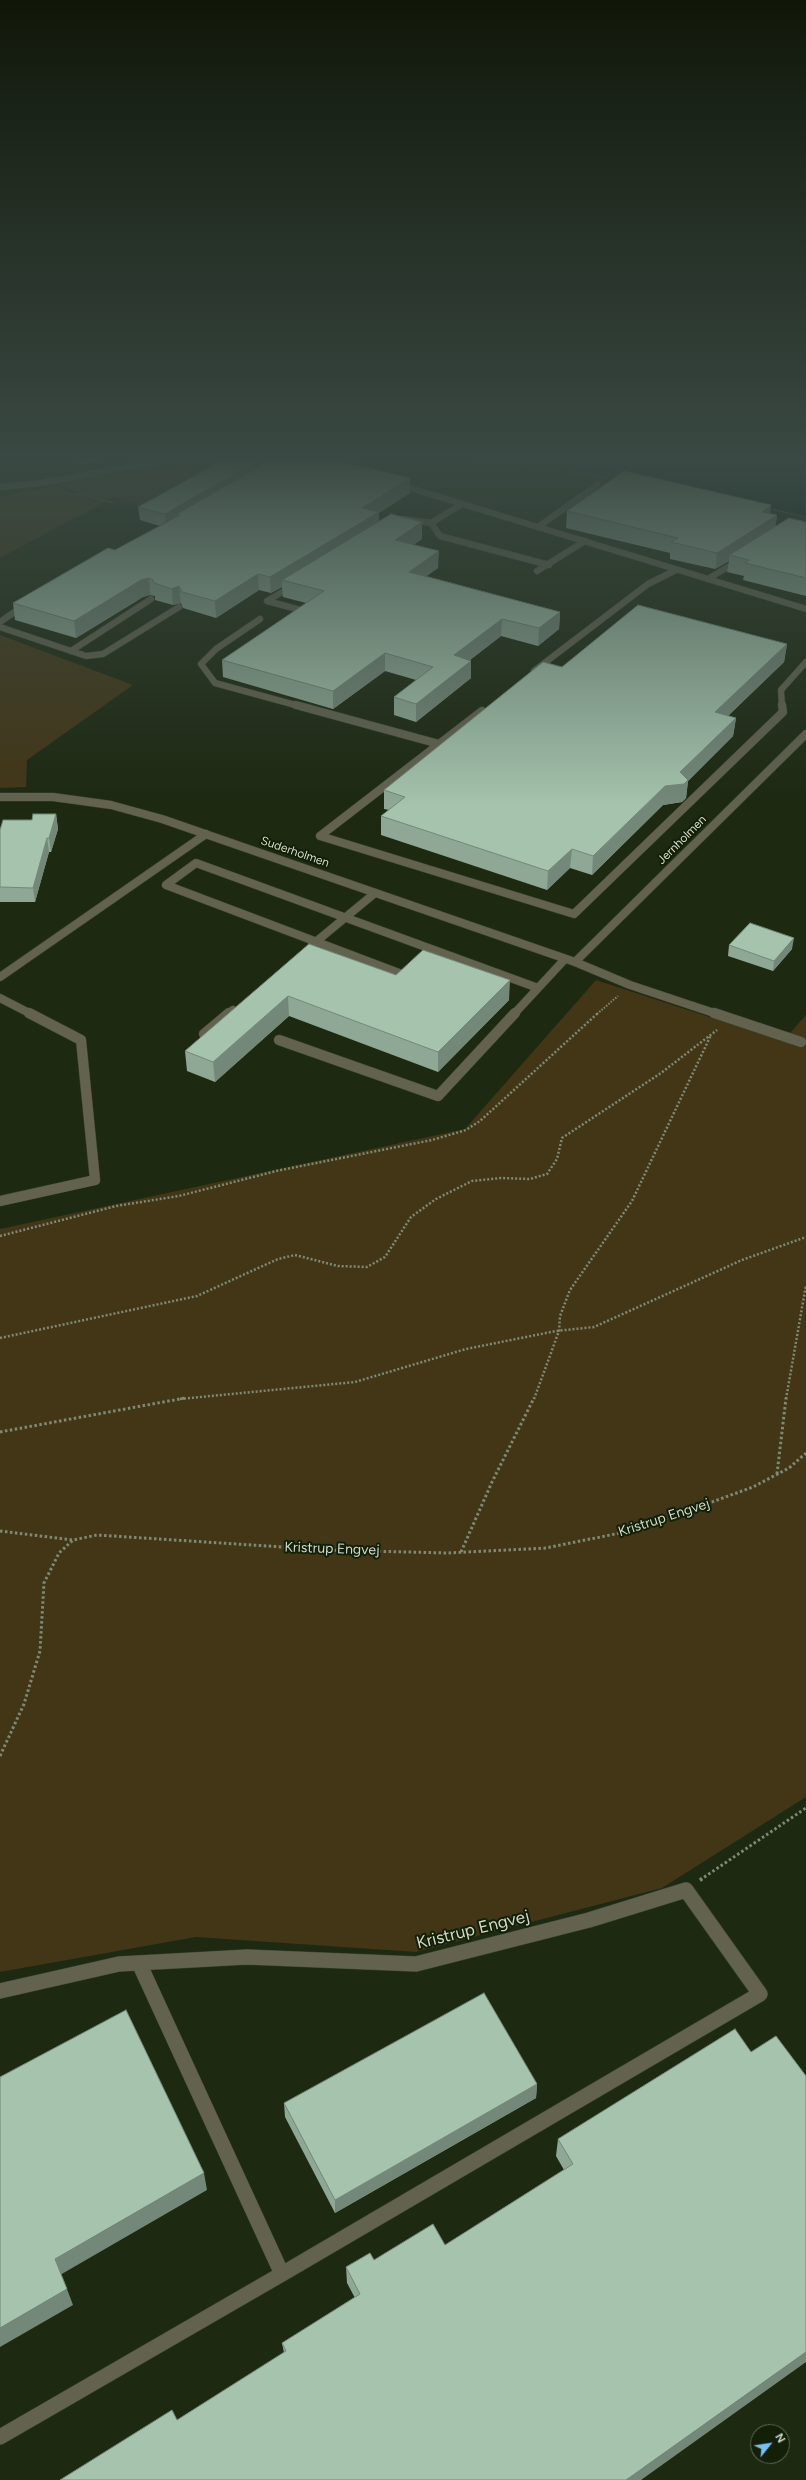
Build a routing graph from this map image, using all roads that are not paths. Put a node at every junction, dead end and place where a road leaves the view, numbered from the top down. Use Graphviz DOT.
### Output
graph roads {
  1 [pos="667,575"];
  2 [pos="693,575"];
  3 [pos="715,575"];
  4 [pos="708,579"];
  5 [pos="301,580"];
  6 [pos="151,599"];
  7 [pos="32,600"];
  8 [pos="179,607"];
  9 [pos="806,609"];
  10 [pos="308,612"];
  11 [pos="260,619"];
  12 [pos="0,622"];
  13 [pos="0,627"];
  14 [pos="70,651"];
  15 [pos="806,662"];
  16 [pos="528,676"];
  17 [pos="490,706"];
  18 [pos="806,734"];
  19 [pos="439,744"];
  20 [pos="0,797"];
  21 [pos="206,834"];
  22 [pos="375,893"];
  23 [pos="344,918"];
  24 [pos="316,942"];
  25 [pos="304,952"];
  26 [pos="565,959"];
  27 [pos="575,962"];
  28 [pos="400,974"];
  29 [pos="0,977"];
  30 [pos="538,988"];
  31 [pos="0,998"];
  32 [pos="239,1005"];
  33 [pos="204,1034"];
  34 [pos="279,1040"];
  35 [pos="801,1042"];
  36 [pos="0,1201"];
  37 [pos="139,1963"];
  38 [pos="0,1991"];
  39 [pos="282,2274"];
  40 [pos="0,2437"];
  1 -- 16 [label="street"];
  2 -- 4 [label="street"];
  3 -- 4 [label="street"];
  4 -- 9 [label="street"];
  5 -- 10 [label="street"];
  6 -- 14 [label="street"];
  7 -- 12 [label="street"];
  8 -- 14 [label="street"];
  11 -- 19 [label="street"];
  13 -- 14 [label="street"];
  15 -- 19 [label="street"];
  17 -- 19 [label="street"];
  18 -- 27 [label="street, Jernholmen"];
  20 -- 21 [label="street, Suderholmen"];
  21 -- 22 [label="street, Suderholmen"];
  21 -- 29 [label="street"];
  22 -- 23 [label="street"];
  22 -- 26 [label="street, Suderholmen"];
  23 -- 24 [label="street"];
  23 -- 24 [label="street"];
  23 -- 30 [label="street"];
  24 -- 25 [label="street"];
  24 -- 28 [label="street"];
  26 -- 27 [label="street, Suderholmen"];
  26 -- 30 [label="street"];
  27 -- 35 [label="street, Suderholmen"];
  30 -- 34 [label="street"];
  31 -- 36 [label="street"];
  32 -- 33 [label="street"];
  37 -- 38 [label="street, Kristrup Engvej"];
  37 -- 39 [label="street"];
  37 -- 39 [label="street, Kristrup Engvej"];
  39 -- 40 [label="street"];
}
